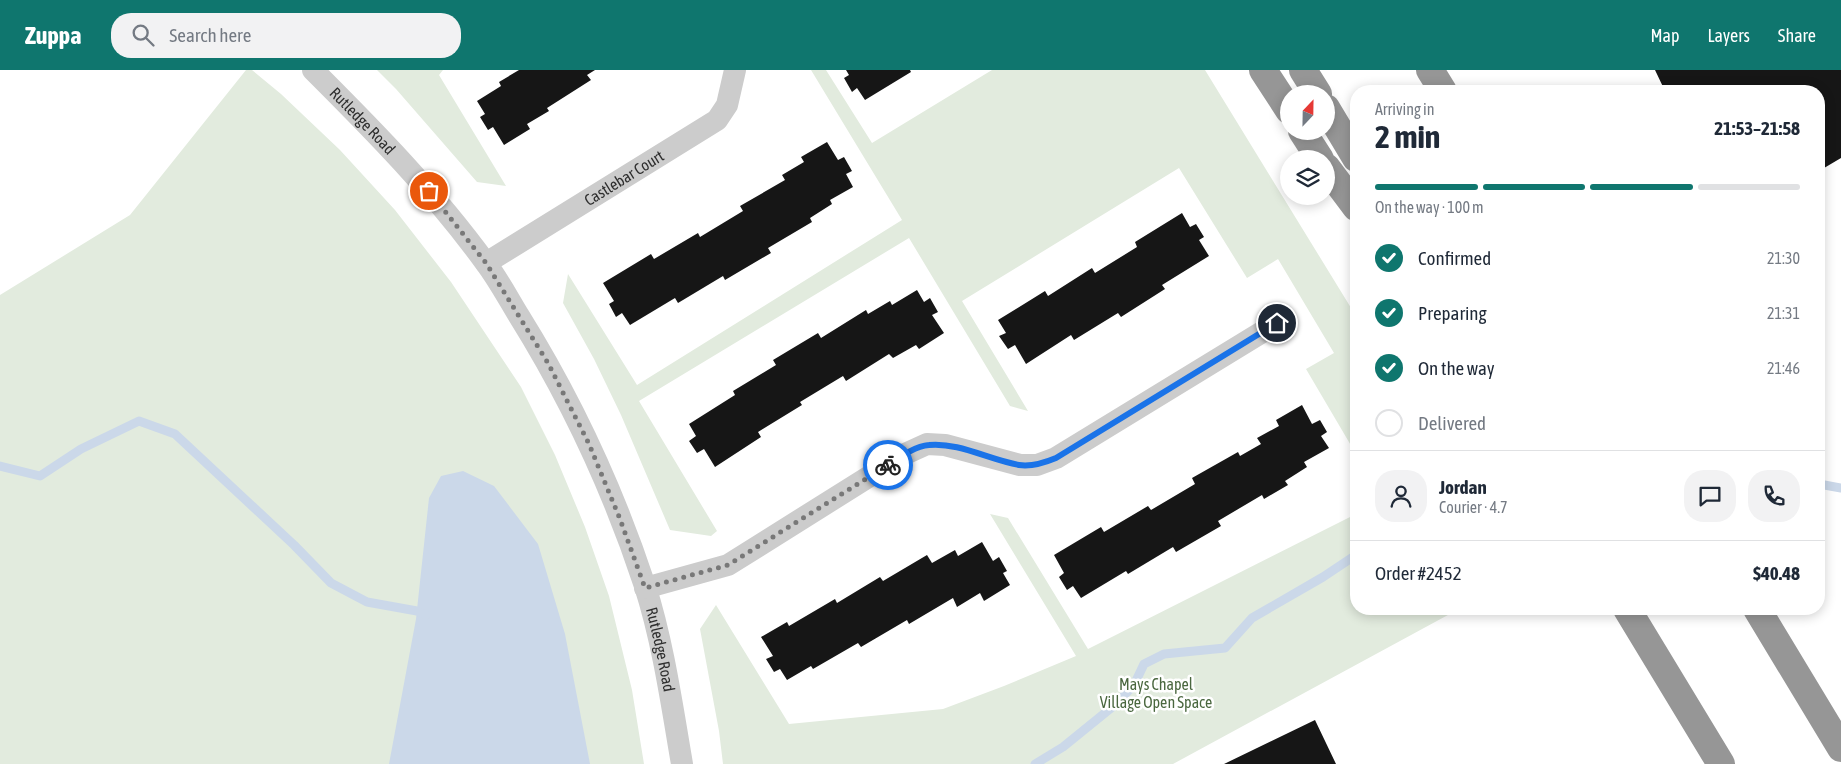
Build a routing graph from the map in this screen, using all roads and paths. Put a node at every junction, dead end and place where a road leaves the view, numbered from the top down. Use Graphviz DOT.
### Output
graph roads {
  1 [pos="313,70"];
  2 [pos="735,70"];
  3 [pos="1263,70"];
  4 [pos="1303,70"];
  5 [pos="1430,70"];
  6 [pos="1435,70"];
  7 [pos="1312,85"];
  8 [pos="1439,85"];
  9 [pos="1441,85"];
  10 [pos="1280,96"];
  11 [pos="1335,123"];
  12 [pos="1350,148"];
  13 [pos="1335,179"];
  14 [pos="1350,199"];
  15 [pos="486,263"];
  16 [pos="1277,323"];
  17 [pos="645,588"];
  18 [pos="1631,615"];
  19 [pos="1761,615"];
  20 [pos="1841,748"];
  21 [pos="682,764"];
  22 [pos="1721,764"];
  1 -- 15 [label="street, Rutledge Road"];
  2 -- 15 [label="street, Castlebar Court"];
  3 -- 10 [label="highway"];
  4 -- 7 [label="highway"];
  5 -- 8 [label="highway"];
  6 -- 9 [label="highway"];
  11 -- 12 [label="highway"];
  13 -- 14 [label="highway"];
  15 -- 17 [label="street, Rutledge Road"];
  16 -- 17 [label="street"];
  17 -- 21 [label="street, Rutledge Road"];
  18 -- 22 [label="highway"];
  19 -- 20 [label="highway"];
}
